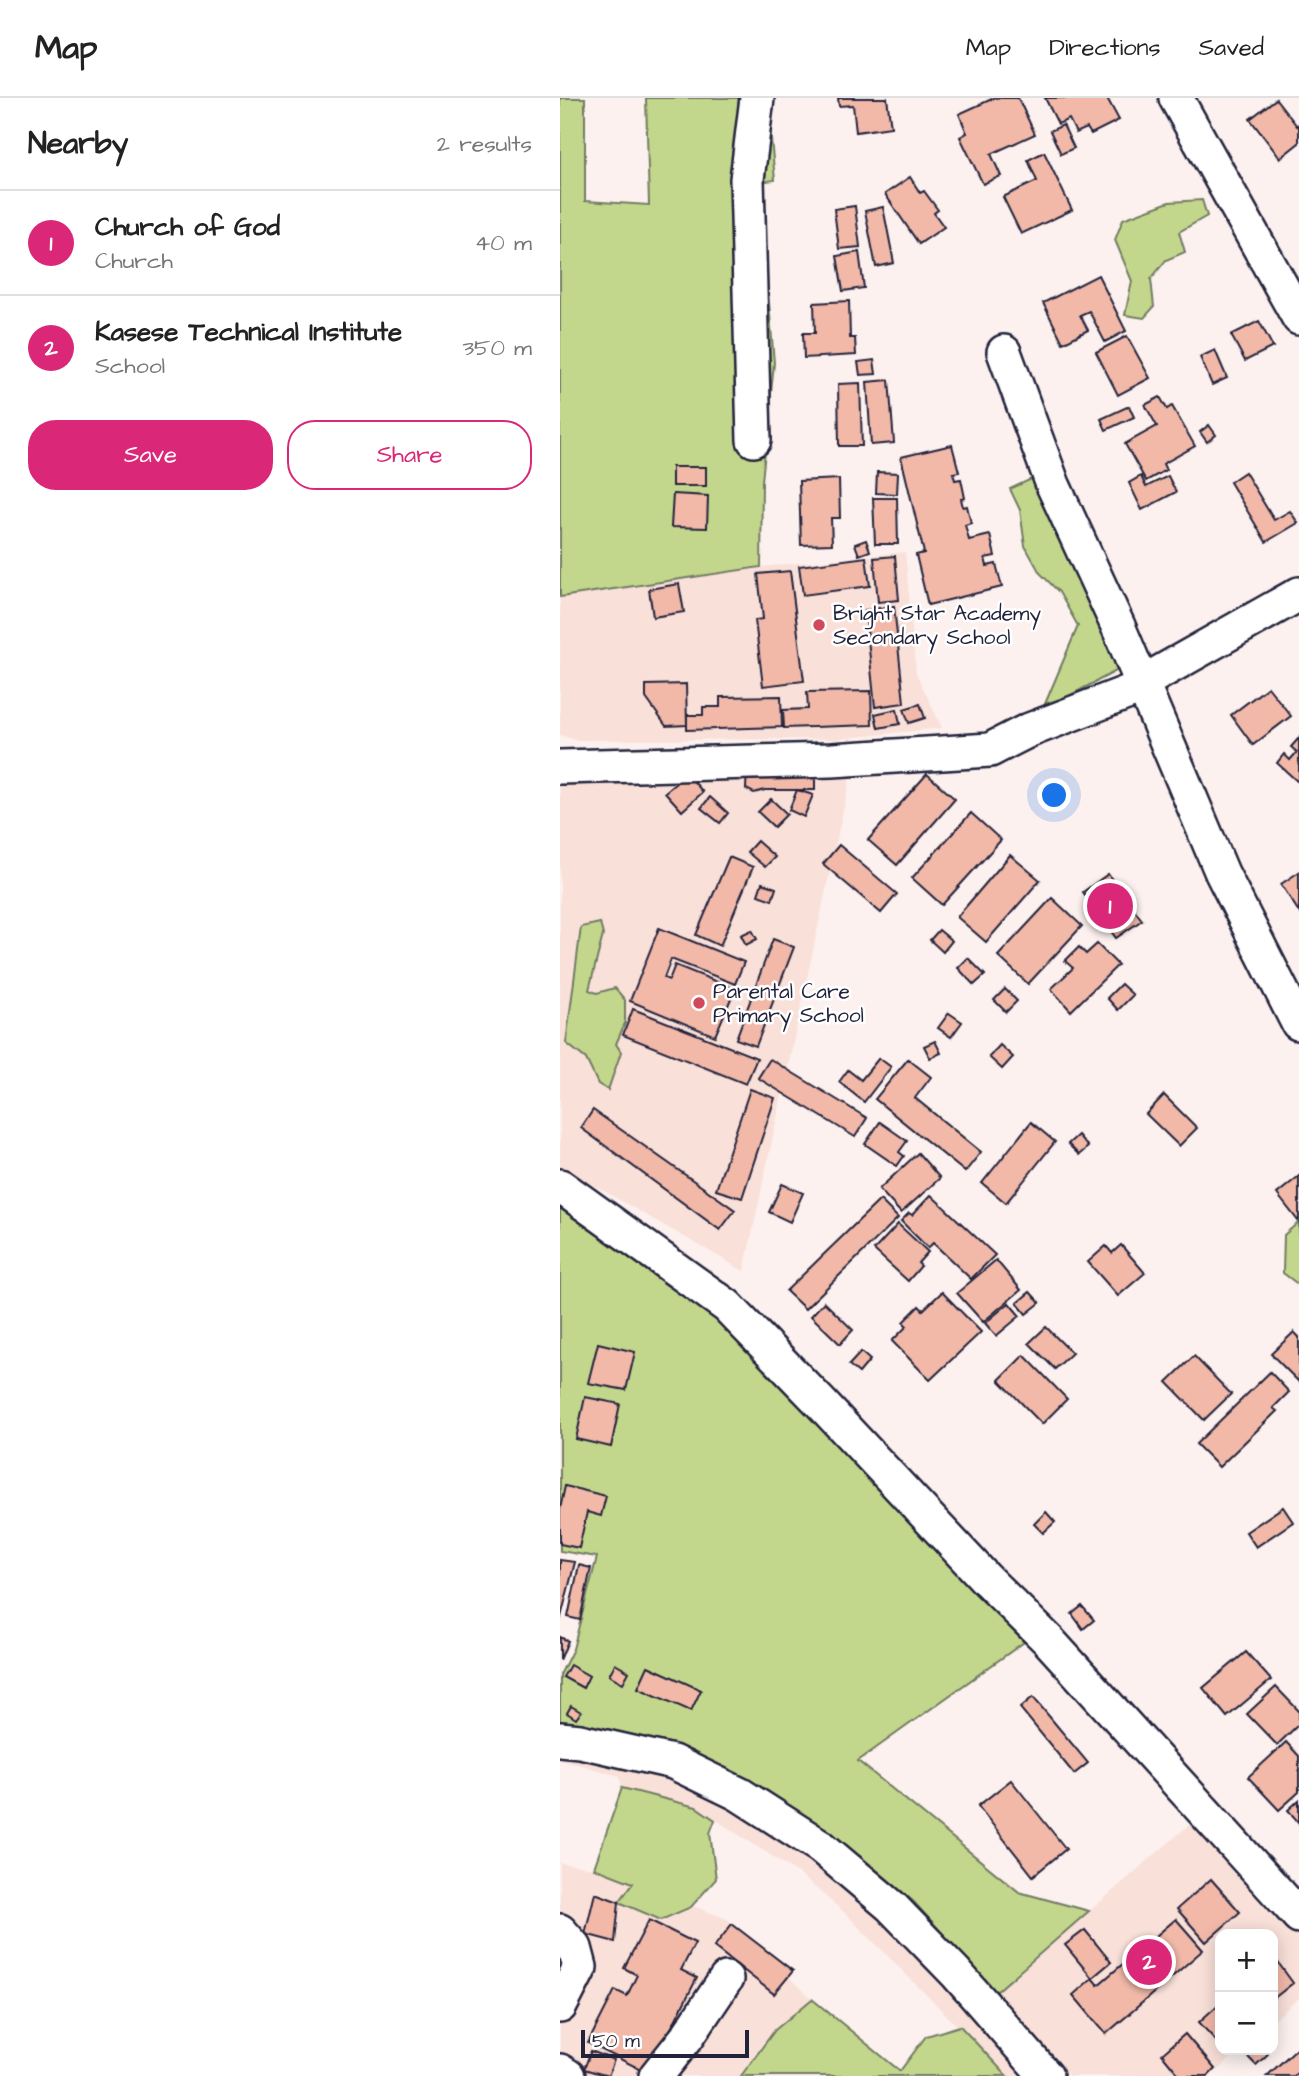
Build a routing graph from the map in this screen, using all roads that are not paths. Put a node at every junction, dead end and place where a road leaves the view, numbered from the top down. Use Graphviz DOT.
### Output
graph roads {
  1 [pos="757,98"];
  2 [pos="1176,98"];
  3 [pos="1299,318"];
  4 [pos="1004,352"];
  5 [pos="754,440"];
  6 [pos="1299,594"];
  7 [pos="1142,687"];
  8 [pos="560,767"];
  9 [pos="1298,1023"];
  10 [pos="560,1186"];
  11 [pos="560,1739"];
  12 [pos="1299,1916"];
  13 [pos="560,1931"];
  14 [pos="726,1979"];
  15 [pos="560,2006"];
  16 [pos="560,2071"];
  17 [pos="568,2076"];
  18 [pos="656,2076"];
  19 [pos="1046,2076"];
  1 -- 5 [label="street"];
  2 -- 3 [label="street"];
  4 -- 7 [label="street"];
  6 -- 7 [label="street"];
  7 -- 8 [label="street"];
  7 -- 9 [label="street"];
  10 -- 12 [label="street"];
  11 -- 19 [label="street"];
  13 -- 15 [label="street"];
  14 -- 18 [label="street"];
  16 -- 17 [label="street"];
}
